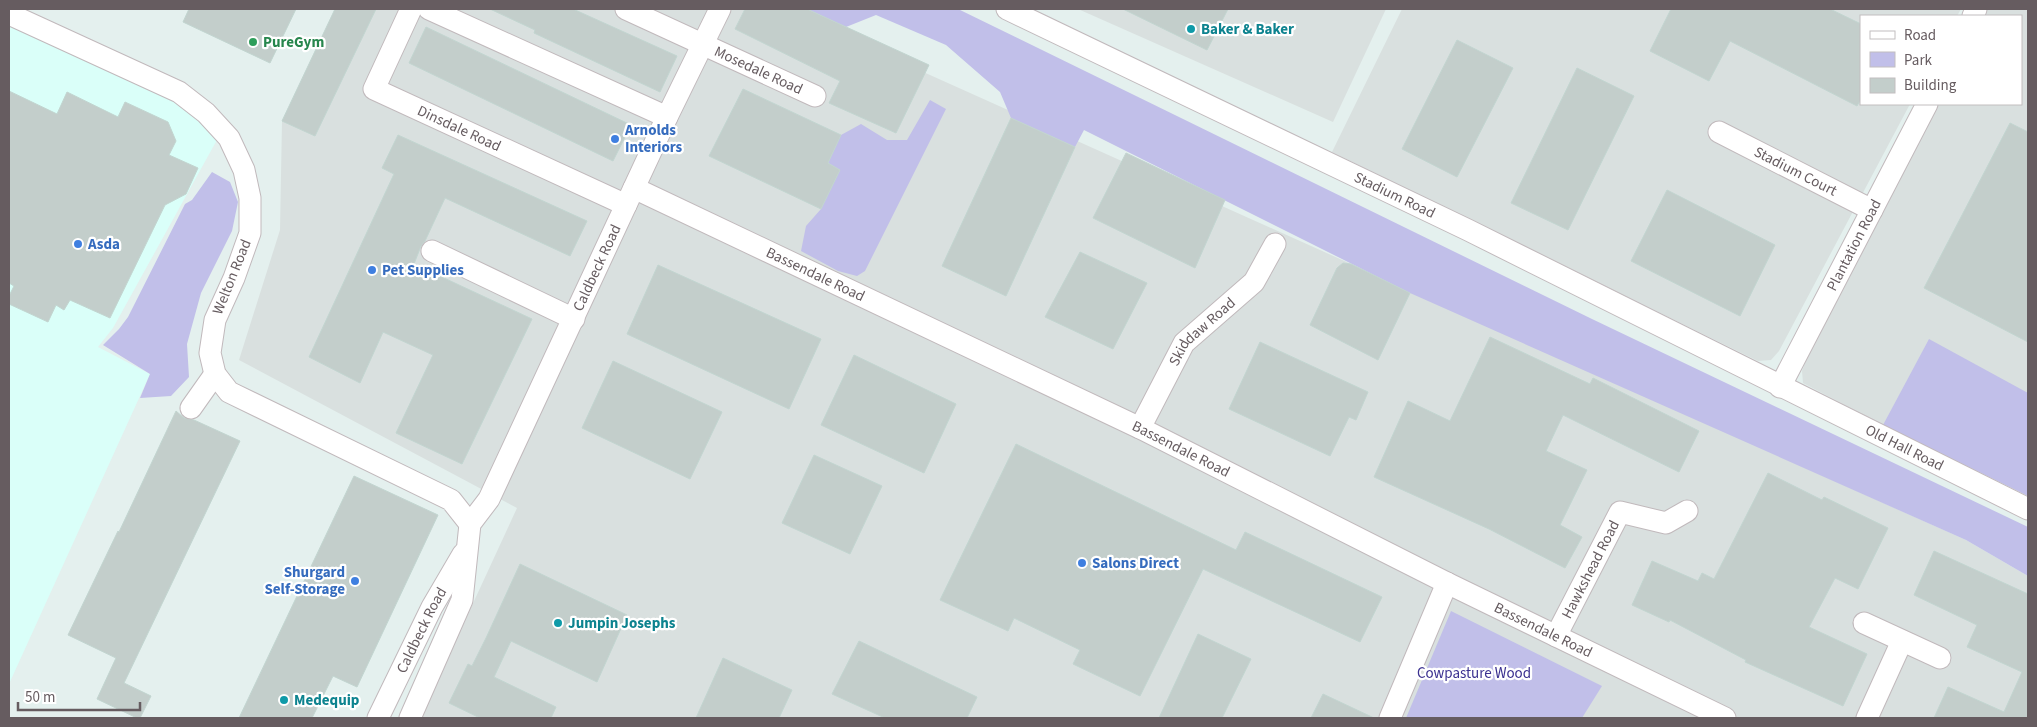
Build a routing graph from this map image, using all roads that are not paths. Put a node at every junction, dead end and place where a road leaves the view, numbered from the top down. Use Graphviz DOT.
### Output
graph roads {
  1 [pos="411,9"];
  2 [pos="429,9"];
  3 [pos="626,9"];
  4 [pos="720,9"];
  5 [pos="1007,9"];
  6 [pos="9,14"];
  7 [pos="703,45"];
  8 [pos="815,96"];
  9 [pos="1927,105"];
  10 [pos="667,117"];
  11 [pos="1719,132"];
  12 [pos="630,196"];
  13 [pos="1872,210"];
  14 [pos="1275,244"];
  15 [pos="432,251"];
  16 [pos="574,319"];
  17 [pos="215,374"];
  18 [pos="1780,387"];
  19 [pos="191,408"];
  20 [pos="1140,428"];
  21 [pos="2028,509"];
  22 [pos="1687,511"];
  23 [pos="470,524"];
  24 [pos="468,546"];
  25 [pos="1447,583"];
  26 [pos="1864,623"];
  27 [pos="1556,636"];
  28 [pos="1902,641"];
  29 [pos="1940,658"];
  30 [pos="381,712"];
  31 [pos="411,718"];
  32 [pos="1390,718"];
  33 [pos="1725,718"];
  34 [pos="1867,718"];
  1 -- 12 [label="street, Dinsdale Road"];
  2 -- 10 [label="street"];
  3 -- 7 [label="street, Mosedale Road"];
  4 -- 7 [label="street, Caldbeck Road"];
  5 -- 18 [label="street, Stadium Road"];
  6 -- 17 [label="street, Welton Road"];
  7 -- 8 [label="street, Mosedale Road"];
  7 -- 10 [label="street, Caldbeck Road"];
  9 -- 13 [label="street, Plantation Road"];
  10 -- 12 [label="street, Caldbeck Road"];
  11 -- 13 [label="street, Stadium Court"];
  12 -- 16 [label="street, Caldbeck Road"];
  12 -- 20 [label="street, Bassendale Road"];
  13 -- 18 [label="street, Plantation Road"];
  14 -- 20 [label="street, Skiddaw Road"];
  15 -- 16 [label="street"];
  16 -- 23 [label="street, Caldbeck Road"];
  17 -- 19 [label="street"];
  17 -- 23 [label="street, Welton Road"];
  18 -- 21 [label="street, Old Hall Road"];
  20 -- 25 [label="street, Bassendale Road"];
  22 -- 27 [label="street, Hawkshead Road"];
  23 -- 24 [label="street, Caldbeck Road"];
  24 -- 30 [label="street, Caldbeck Road"];
  24 -- 31 [label="street, Caldbeck Road"];
  25 -- 27 [label="street, Bassendale Road"];
  25 -- 32 [label="street"];
  26 -- 28 [label="street"];
  27 -- 33 [label="street, Bassendale Road"];
  28 -- 29 [label="street"];
  28 -- 34 [label="street"];
  30 -- 31 [label="street"];
}
